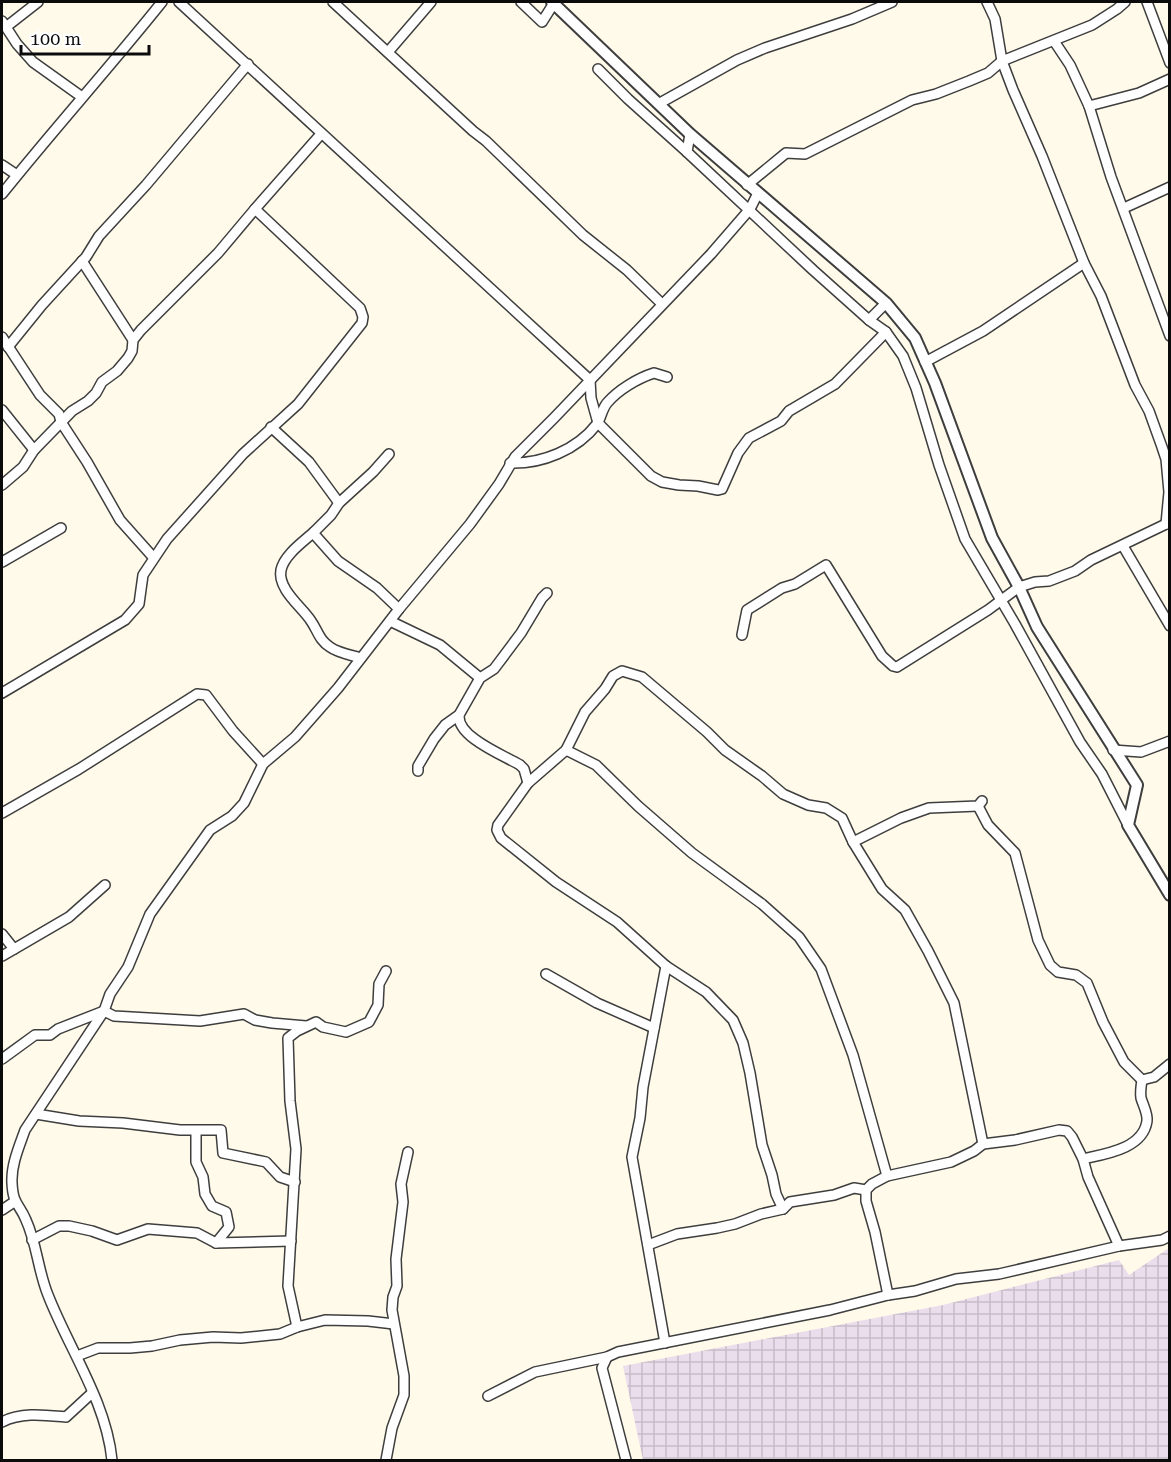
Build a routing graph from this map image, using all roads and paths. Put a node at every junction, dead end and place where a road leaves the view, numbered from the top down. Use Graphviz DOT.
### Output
graph roads {
  1 [pos="38,2"];
  2 [pos="162,2"];
  3 [pos="178,2"];
  4 [pos="333,2"];
  5 [pos="431,2"];
  6 [pos="520,2"];
  7 [pos="553,2"];
  8 [pos="892,2"];
  9 [pos="987,2"];
  10 [pos="1125,2"];
  11 [pos="1147,2"];
  12 [pos="4,24"];
  13 [pos="1054,41"];
  14 [pos="388,52"];
  15 [pos="1002,61"];
  16 [pos="1170,63"];
  17 [pos="248,64"];
  18 [pos="598,69"];
  19 [pos="1170,79"];
  20 [pos="82,97"];
  21 [pos="660,103"];
  22 [pos="1089,106"];
  23 [pos="321,134"];
  24 [pos="690,134"];
  25 [pos="687,152"];
  26 [pos="2,165"];
  27 [pos="17,175"];
  28 [pos="747,185"];
  29 [pos="1170,187"];
  30 [pos="758,193"];
  31 [pos="2,194"];
  32 [pos="1124,208"];
  33 [pos="255,209"];
  34 [pos="750,209"];
  35 [pos="82,261"];
  36 [pos="1084,263"];
  37 [pos="886,303"];
  38 [pos="662,304"];
  39 [pos="869,320"];
  40 [pos="886,332"];
  41 [pos="1170,336"];
  42 [pos="2,337"];
  43 [pos="133,340"];
  44 [pos="8,347"];
  45 [pos="925,362"];
  46 [pos="667,376"];
  47 [pos="590,380"];
  48 [pos="2,410"];
  49 [pos="61,422"];
  50 [pos="598,423"];
  51 [pos="271,427"];
  52 [pos="34,450"];
  53 [pos="389,454"];
  54 [pos="510,463"];
  55 [pos="2,485"];
  56 [pos="339,503"];
  57 [pos="1168,524"];
  58 [pos="61,528"];
  59 [pos="314,532"];
  60 [pos="1123,546"];
  61 [pos="153,557"];
  62 [pos="2,562"];
  63 [pos="1019,587"];
  64 [pos="547,593"];
  65 [pos="1001,600"];
  66 [pos="399,609"];
  67 [pos="390,621"];
  68 [pos="1170,626"];
  69 [pos="742,635"];
  70 [pos="361,658"];
  71 [pos="480,678"];
  72 [pos="2,693"];
  73 [pos="459,715"];
  74 [pos="1170,741"];
  75 [pos="566,750"];
  76 [pos="1113,750"];
  77 [pos="263,764"];
  78 [pos="418,771"];
  79 [pos="528,783"];
  80 [pos="2,813"];
  81 [pos="1128,825"];
  82 [pos="854,842"];
  83 [pos="105,885"];
  84 [pos="1170,895"];
  85 [pos="2,934"];
  86 [pos="14,949"];
  87 [pos="2,956"];
  88 [pos="666,966"];
  89 [pos="386,971"];
  90 [pos="546,974"];
  91 [pos="105,1011"];
  92 [pos="306,1026"];
  93 [pos="654,1028"];
  94 [pos="2,1059"];
  95 [pos="1170,1064"];
  96 [pos="1142,1080"];
  97 [pos="36,1114"];
  98 [pos="196,1131"];
  99 [pos="983,1144"];
  100 [pos="408,1152"];
  101 [pos="1083,1159"];
  102 [pos="887,1176"];
  103 [pos="295,1182"];
  104 [pos="866,1190"];
  105 [pos="14,1202"];
  106 [pos="783,1209"];
  107 [pos="2,1210"];
  108 [pos="1170,1236"];
  109 [pos="32,1240"];
  110 [pos="291,1241"];
  111 [pos="216,1243"];
  112 [pos="648,1245"];
  113 [pos="1119,1246"];
  114 [pos="888,1295"];
  115 [pos="394,1324"];
  116 [pos="297,1327"];
  117 [pos="665,1343"];
  118 [pos="77,1356"];
  119 [pos="607,1357"];
  120 [pos="92,1394"];
  121 [pos="488,1396"];
  122 [pos="2,1422"];
  123 [pos="112,1461"];
  124 [pos="386,1461"];
  125 [pos="626,1461"];
  1 -- 12 [label="street"];
  2 -- 20 [label="street"];
  3 -- 17 [label="street"];
  4 -- 14 [label="street"];
  5 -- 14 [label="street"];
  6 -- 7 [label="street"];
  7 -- 21 [label="street"];
  8 -- 21 [label="street"];
  9 -- 15 [label="street"];
  10 -- 13 [label="street"];
  11 -- 16 [label="street"];
  12 -- 20 [label="street"];
  13 -- 15 [label="street"];
  13 -- 22 [label="street"];
  14 -- 38 [label="street"];
  15 -- 28 [label="street"];
  15 -- 36 [label="street"];
  17 -- 23 [label="street"];
  17 -- 35 [label="street"];
  18 -- 25 [label="street"];
  19 -- 22 [label="street"];
  20 -- 27 [label="street"];
  21 -- 24 [label="street"];
  22 -- 32 [label="street"];
  23 -- 33 [label="street"];
  23 -- 47 [label="street"];
  24 -- 25 [label="street"];
  24 -- 28 [label="street"];
  25 -- 34 [label="street"];
  26 -- 27 [label="street"];
  27 -- 31 [label="street"];
  28 -- 30 [label="street"];
  29 -- 32 [label="street"];
  30 -- 34 [label="street"];
  30 -- 37 [label="street"];
  32 -- 41 [label="street"];
  33 -- 43 [label="street"];
  33 -- 51 [label="street"];
  34 -- 38 [label="street"];
  34 -- 39 [label="street"];
  35 -- 43 [label="street"];
  35 -- 44 [label="street"];
  36 -- 45 [label="street"];
  36 -- 57 [label="street"];
  37 -- 39 [label="street"];
  37 -- 45 [label="street"];
  38 -- 47 [label="street"];
  39 -- 40 [label="street"];
  40 -- 50 [label="street"];
  40 -- 65 [label="street"];
  42 -- 44 [label="street"];
  43 -- 49 [label="street"];
  44 -- 49 [label="street"];
  45 -- 63 [label="street"];
  46 -- 50 [label="street"];
  47 -- 50 [label="street"];
  47 -- 54 [label="street"];
  48 -- 52 [label="street"];
  49 -- 52 [label="street"];
  49 -- 61 [label="street"];
  50 -- 54 [label="street"];
  51 -- 56 [label="street"];
  51 -- 61 [label="street"];
  52 -- 55 [label="street"];
  53 -- 56 [label="street"];
  54 -- 66 [label="street"];
  56 -- 59 [label="street"];
  57 -- 60 [label="street"];
  58 -- 62 [label="street"];
  59 -- 66 [label="street"];
  59 -- 70 [label="street"];
  60 -- 63 [label="street"];
  60 -- 68 [label="street"];
  61 -- 72 [label="street"];
  63 -- 65 [label="street"];
  63 -- 76 [label="street"];
  64 -- 71 [label="street"];
  65 -- 69 [label="street"];
  65 -- 81 [label="street"];
  66 -- 67 [label="street"];
  67 -- 70 [label="street"];
  67 -- 71 [label="street"];
  70 -- 77 [label="street"];
  71 -- 73 [label="street"];
  73 -- 78 [label="street"];
  73 -- 79 [label="street"];
  74 -- 76 [label="street"];
  75 -- 79 [label="street"];
  75 -- 82 [label="street"];
  75 -- 102 [label="street"];
  76 -- 81 [label="street"];
  77 -- 80 [label="street"];
  77 -- 91 [label="street"];
  79 -- 88 [label="street"];
  81 -- 84 [label="street"];
  82 -- 96 [label="street"];
  82 -- 99 [label="street"];
  83 -- 86 [label="street"];
  85 -- 86 [label="street"];
  86 -- 87 [label="street"];
  88 -- 93 [label="street"];
  88 -- 106 [label="street"];
  89 -- 92 [label="street"];
  90 -- 93 [label="street"];
  91 -- 92 [label="street"];
  91 -- 94 [label="street"];
  91 -- 97 [label="street"];
  92 -- 103 [label="street"];
  93 -- 112 [label="street"];
  95 -- 96 [label="street"];
  96 -- 101 [label="street"];
  97 -- 98 [label="street"];
  97 -- 105 [label="street"];
  98 -- 103 [label="street"];
  98 -- 111 [label="street"];
  99 -- 101 [label="street"];
  99 -- 102 [label="street"];
  100 -- 115 [label="street"];
  101 -- 113 [label="street"];
  102 -- 104 [label="street"];
  103 -- 110 [label="street"];
  104 -- 106 [label="street"];
  104 -- 114 [label="street"];
  105 -- 107 [label="street"];
  105 -- 109 [label="street"];
  106 -- 112 [label="street"];
  108 -- 113 [label="street"];
  109 -- 111 [label="street"];
  109 -- 118 [label="street"];
  110 -- 111 [label="street"];
  110 -- 116 [label="street"];
  112 -- 117 [label="street"];
  113 -- 114 [label="street"];
  114 -- 117 [label="street"];
  115 -- 116 [label="street"];
  115 -- 124 [label="street"];
  116 -- 118 [label="street"];
  117 -- 119 [label="street"];
  118 -- 120 [label="street"];
  119 -- 121 [label="street"];
  119 -- 125 [label="street"];
  120 -- 122 [label="street"];
  120 -- 123 [label="street"];
}
